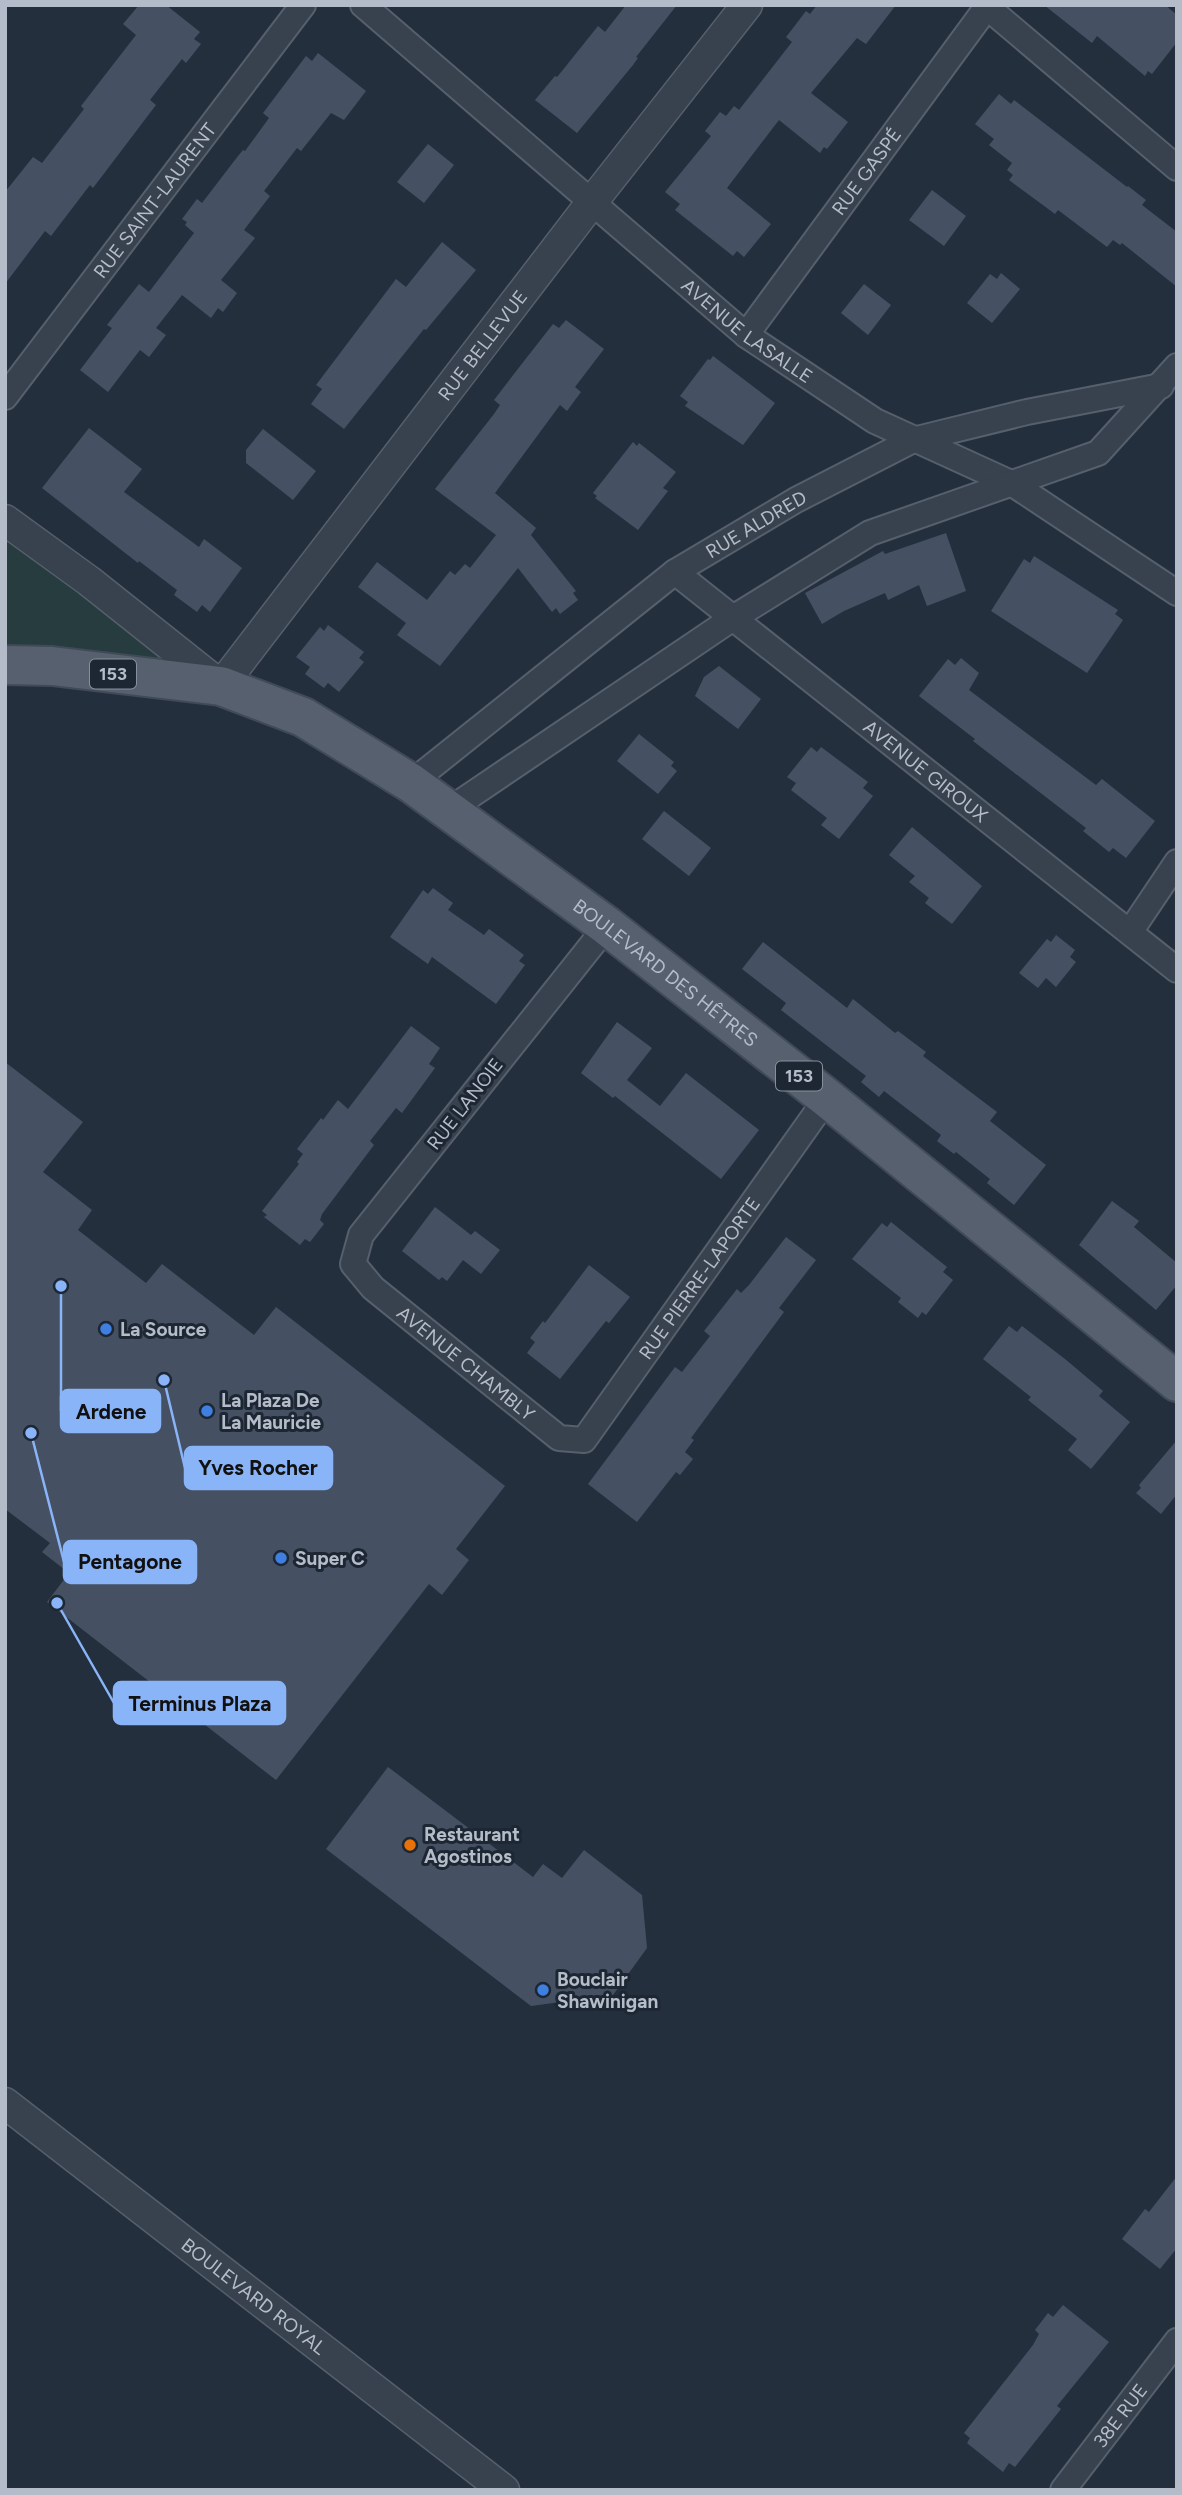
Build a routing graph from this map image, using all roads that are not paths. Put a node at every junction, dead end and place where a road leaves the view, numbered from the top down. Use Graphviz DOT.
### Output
graph roads {
  1 [pos="303,5"];
  2 [pos="363,5"];
  3 [pos="747,5"];
  4 [pos="1177,168"];
  5 [pos="592,202"];
  6 [pos="746,335"];
  7 [pos="1177,366"];
  8 [pos="1161,386"];
  9 [pos="5,397"];
  10 [pos="913,440"];
  11 [pos="1013,484"];
  12 [pos="5,520"];
  13 [pos="675,572"];
  14 [pos="1177,593"];
  15 [pos="733,618"];
  16 [pos="5,665"];
  17 [pos="221,686"];
  18 [pos="411,783"];
  19 [pos="449,810"];
  20 [pos="1177,862"];
  21 [pos="607,926"];
  22 [pos="1130,932"];
  23 [pos="1177,970"];
  24 [pos="827,1098"];
  25 [pos="373,1288"];
  26 [pos="1177,1382"];
  27 [pos="559,1438"];
  28 [pos="5,2103"];
  29 [pos="1177,2341"];
  30 [pos="1074,2486"];
  31 [pos="504,2490"];
  1 -- 9 [label="street, RUE SAINT-LAURENT"];
  2 -- 5 [label="street, AVENUE LASALLE"];
  3 -- 5 [label="street, RUE BELLEVUE"];
  4 -- 6 [label="street, RUE GASPÉ"];
  5 -- 6 [label="street, AVENUE LASALLE"];
  5 -- 17 [label="street, RUE BELLEVUE"];
  6 -- 10 [label="street, AVENUE LASALLE"];
  7 -- 8 [label="street"];
  8 -- 10 [label="street, RUE ALDRED"];
  8 -- 11 [label="street"];
  10 -- 11 [label="street, AVENUE LASALLE"];
  10 -- 13 [label="street, RUE ALDRED"];
  11 -- 14 [label="street, AVENUE LASALLE"];
  11 -- 15 [label="street"];
  12 -- 17 [label="street"];
  13 -- 15 [label="street, AVENUE GIROUX"];
  13 -- 18 [label="street, RUE ALDRED"];
  15 -- 19 [label="street"];
  15 -- 22 [label="street, AVENUE GIROUX"];
  16 -- 17 [label="main road, 153"];
  17 -- 18 [label="main road, 153"];
  18 -- 19 [label="main road, BOULEVARD DES HÊTRES / 153"];
  19 -- 21 [label="main road, BOULEVARD DES HÊTRES / 153"];
  20 -- 22 [label="street"];
  21 -- 24 [label="main road, BOULEVARD DES HÊTRES / 153"];
  21 -- 25 [label="street, RUE LANOIE"];
  22 -- 23 [label="street, AVENUE GIROUX"];
  24 -- 26 [label="main road, BOULEVARD DES HÊTRES / 153"];
  24 -- 27 [label="street, RUE PIERRE-LAPORTE"];
  25 -- 27 [label="street, AVENUE CHAMBLY"];
  28 -- 31 [label="street, BOULEVARD ROYAL"];
  29 -- 30 [label="street, 38E RUE"];
}
